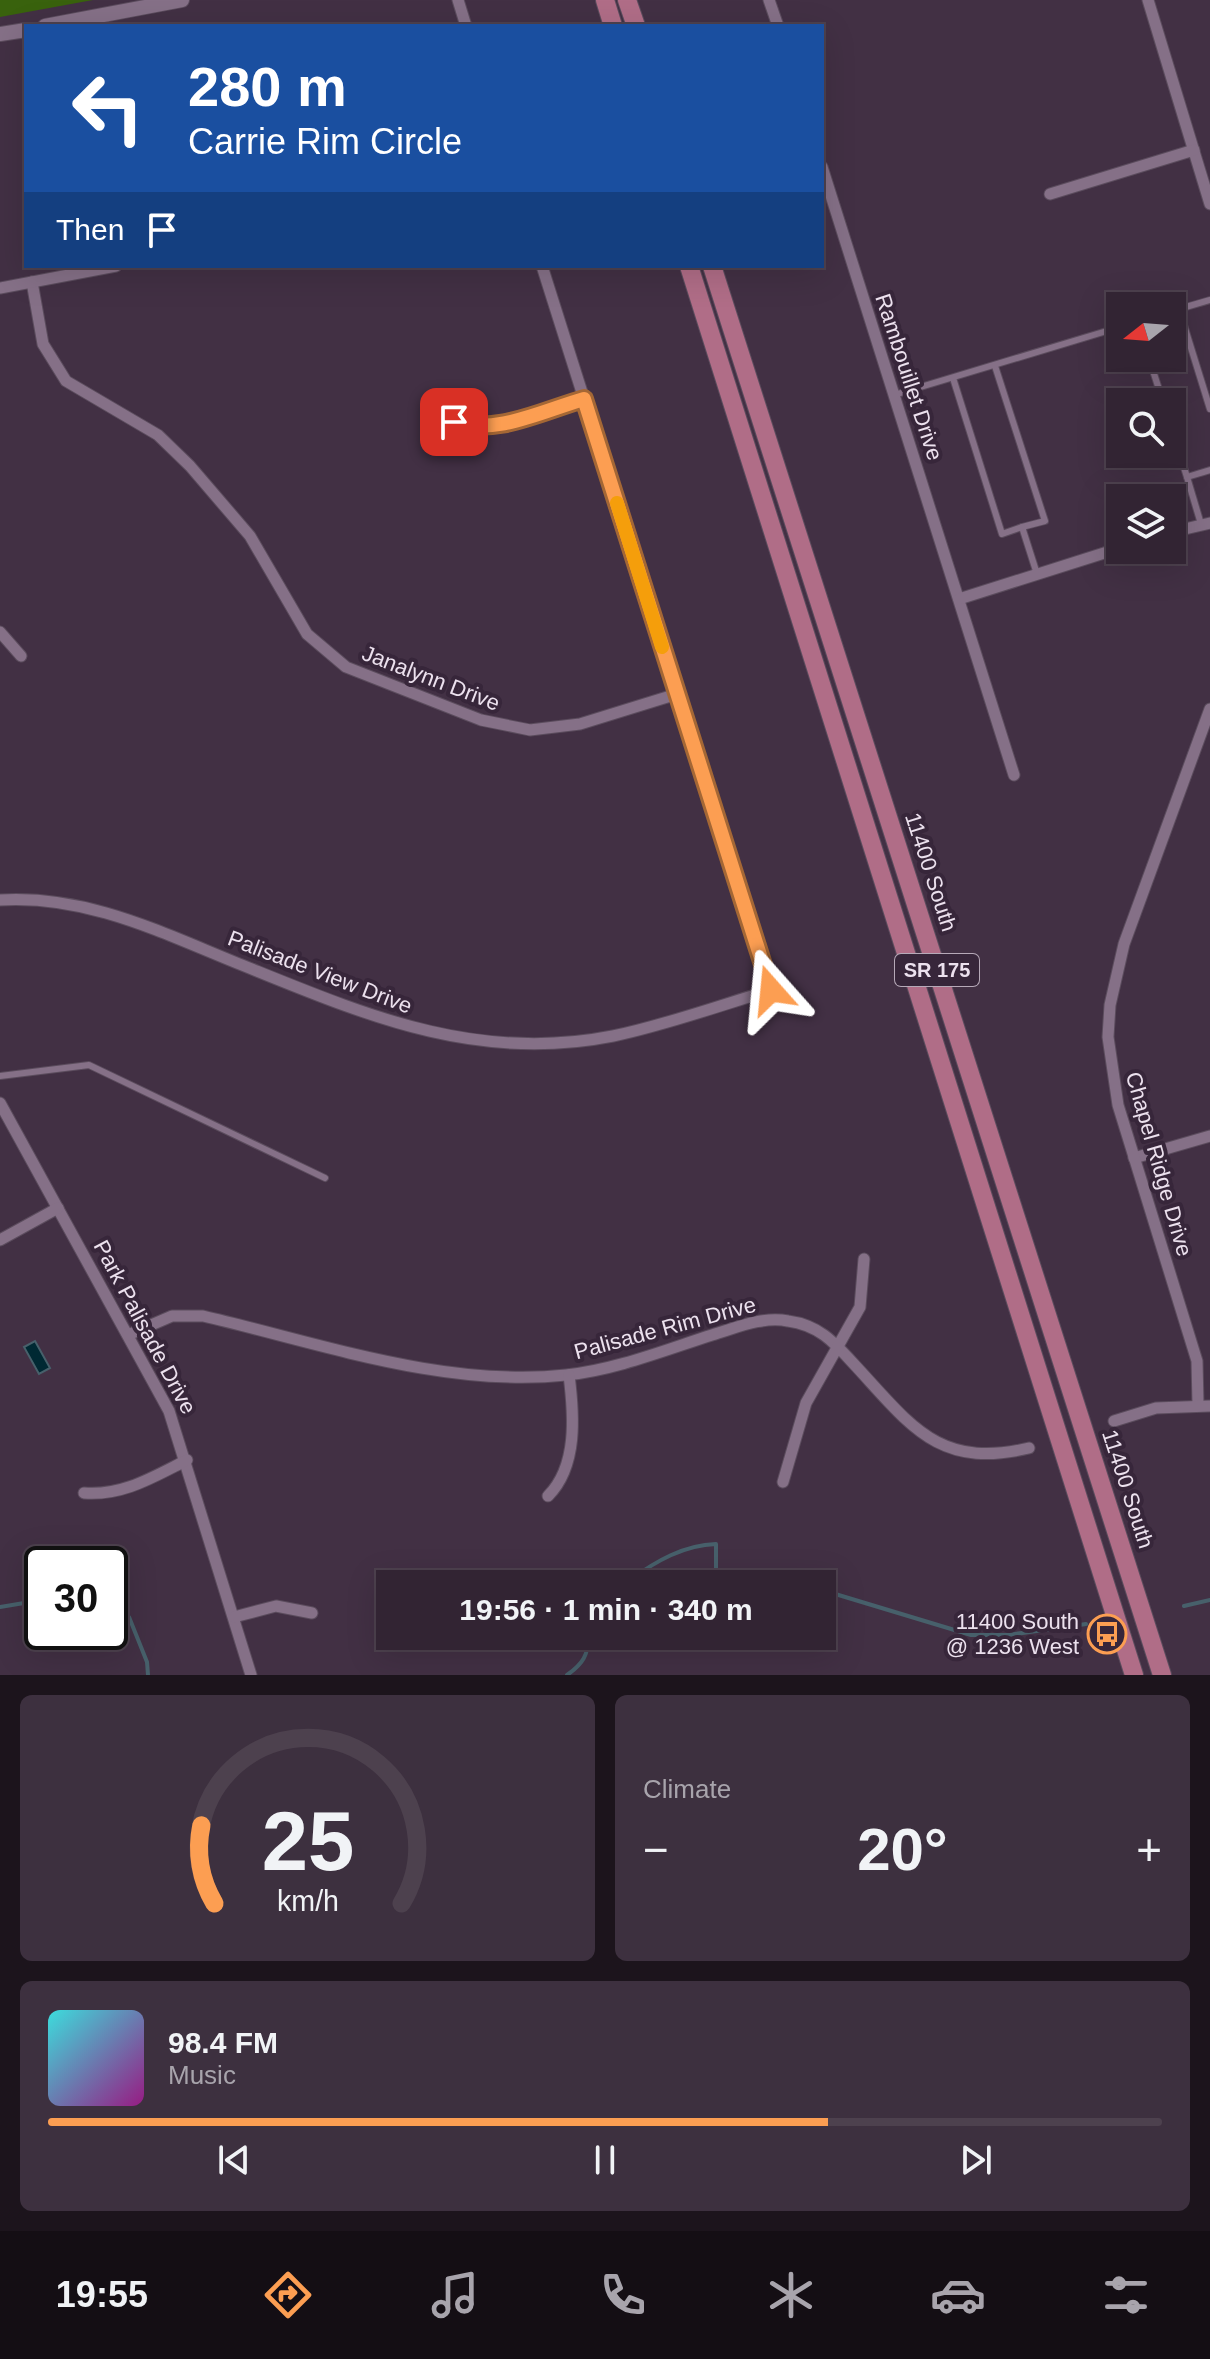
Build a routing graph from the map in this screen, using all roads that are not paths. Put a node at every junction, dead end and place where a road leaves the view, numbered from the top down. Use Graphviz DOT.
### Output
graph roads {
  1 [pos="182,0"];
  2 [pos="458,0"];
  3 [pos="605,0"];
  4 [pos="627,0"];
  5 [pos="769,0"];
  6 [pos="1148,0"];
  7 [pos="56,24"];
  8 [pos="465,24"];
  9 [pos="612,24"];
  10 [pos="635,24"];
  11 [pos="777,24"];
  12 [pos="24,30"];
  13 [pos="0,34"];
  14 [pos="1194,150"];
  15 [pos="824,173"];
  16 [pos="1050,194"];
  17 [pos="1210,204"];
  18 [pos="106,268"];
  19 [pos="543,268"];
  20 [pos="690,268"];
  21 [pos="713,268"];
  22 [pos="32,282"];
  23 [pos="0,288"];
  24 [pos="1210,300"];
  25 [pos="1186,307"];
  26 [pos="1106,331"];
  27 [pos="1186,339"];
  28 [pos="995,366"];
  29 [pos="953,378"];
  30 [pos="894,395"];
  31 [pos="584,399"];
  32 [pos="1210,409"];
  33 [pos="454,422"];
  34 [pos="1184,468"];
  35 [pos="1210,470"];
  36 [pos="1187,477"];
  37 [pos="1206,524"];
  38 [pos="1022,527"];
  39 [pos="1186,529"];
  40 [pos="1106,552"];
  41 [pos="1037,574"];
  42 [pos="959,599"];
  43 [pos="0,632"];
  44 [pos="21,656"];
  45 [pos="677,694"];
  46 [pos="1210,709"];
  47 [pos="1014,775"];
  48 [pos="0,900"];
  49 [pos="0,1076"];
  50 [pos="0,1103"];
  51 [pos="1210,1136"];
  52 [pos="1134,1158"];
  53 [pos="325,1178"];
  54 [pos="58,1208"];
  55 [pos="0,1240"];
  56 [pos="864,1259"];
  57 [pos="128,1335"];
  58 [pos="839,1348"];
  59 [pos="569,1375"];
  60 [pos="1204,1405"];
  61 [pos="1114,1421"];
  62 [pos="1029,1448"];
  63 [pos="187,1460"];
  64 [pos="783,1482"];
  65 [pos="84,1493"];
  66 [pos="548,1496"];
  67 [pos="312,1613"];
  68 [pos="234,1617"];
  69 [pos="251,1675"];
  70 [pos="1134,1675"];
  71 [pos="1162,1675"];
  1 -- 7 [label="street"];
  2 -- 8 [label="street"];
  3 -- 9 [label="main road"];
  4 -- 10 [label="main road"];
  5 -- 11 [label="street"];
  6 -- 14 [label="street"];
  12 -- 13 [label="street"];
  14 -- 16 [label="street"];
  14 -- 17 [label="street"];
  15 -- 30 [label="street, Rambouillet Drive"];
  18 -- 22 [label="street"];
  19 -- 31 [label="street"];
  20 -- 70 [label="main road, SR 175"];
  21 -- 71 [label="main road, 11400 South / SR 175"];
  22 -- 23 [label="street"];
  22 -- 45 [label="street, Janalynn Drive"];
  24 -- 25 [label="lane"];
  26 -- 28 [label="lane"];
  27 -- 32 [label="lane"];
  28 -- 29 [label="lane"];
  28 -- 38 [label="lane"];
  29 -- 30 [label="lane"];
  29 -- 38 [label="lane"];
  30 -- 42 [label="street, Rambouillet Drive"];
  31 -- 33 [label="street"];
  31 -- 45 [label="street"];
  34 -- 36 [label="lane"];
  35 -- 36 [label="lane"];
  36 -- 37 [label="lane"];
  37 -- 39 [label="street"];
  38 -- 41 [label="lane"];
  40 -- 41 [label="street"];
  41 -- 42 [label="street"];
  42 -- 47 [label="street, Rambouillet Drive"];
  43 -- 44 [label="street"];
  45 -- 48 [label="street, Palisade View Drive"];
  46 -- 52 [label="street, Chapel Ridge Drive"];
  49 -- 53 [label="lane"];
  50 -- 54 [label="street, Park Palisade Drive"];
  51 -- 52 [label="street"];
  52 -- 60 [label="street, Chapel Ridge Drive"];
  54 -- 55 [label="street"];
  54 -- 57 [label="street, Park Palisade Drive"];
  56 -- 58 [label="street"];
  57 -- 59 [label="street, Palisade Rim Drive"];
  57 -- 63 [label="street, Park Palisade Drive"];
  58 -- 59 [label="street, Palisade Rim Drive"];
  58 -- 62 [label="street, Palisade Rim Drive"];
  58 -- 64 [label="street"];
  59 -- 66 [label="street"];
  60 -- 61 [label="street"];
  63 -- 65 [label="street"];
  63 -- 68 [label="street, Park Palisade Drive"];
  67 -- 68 [label="street"];
  68 -- 69 [label="street, Park Palisade Drive"];
}
